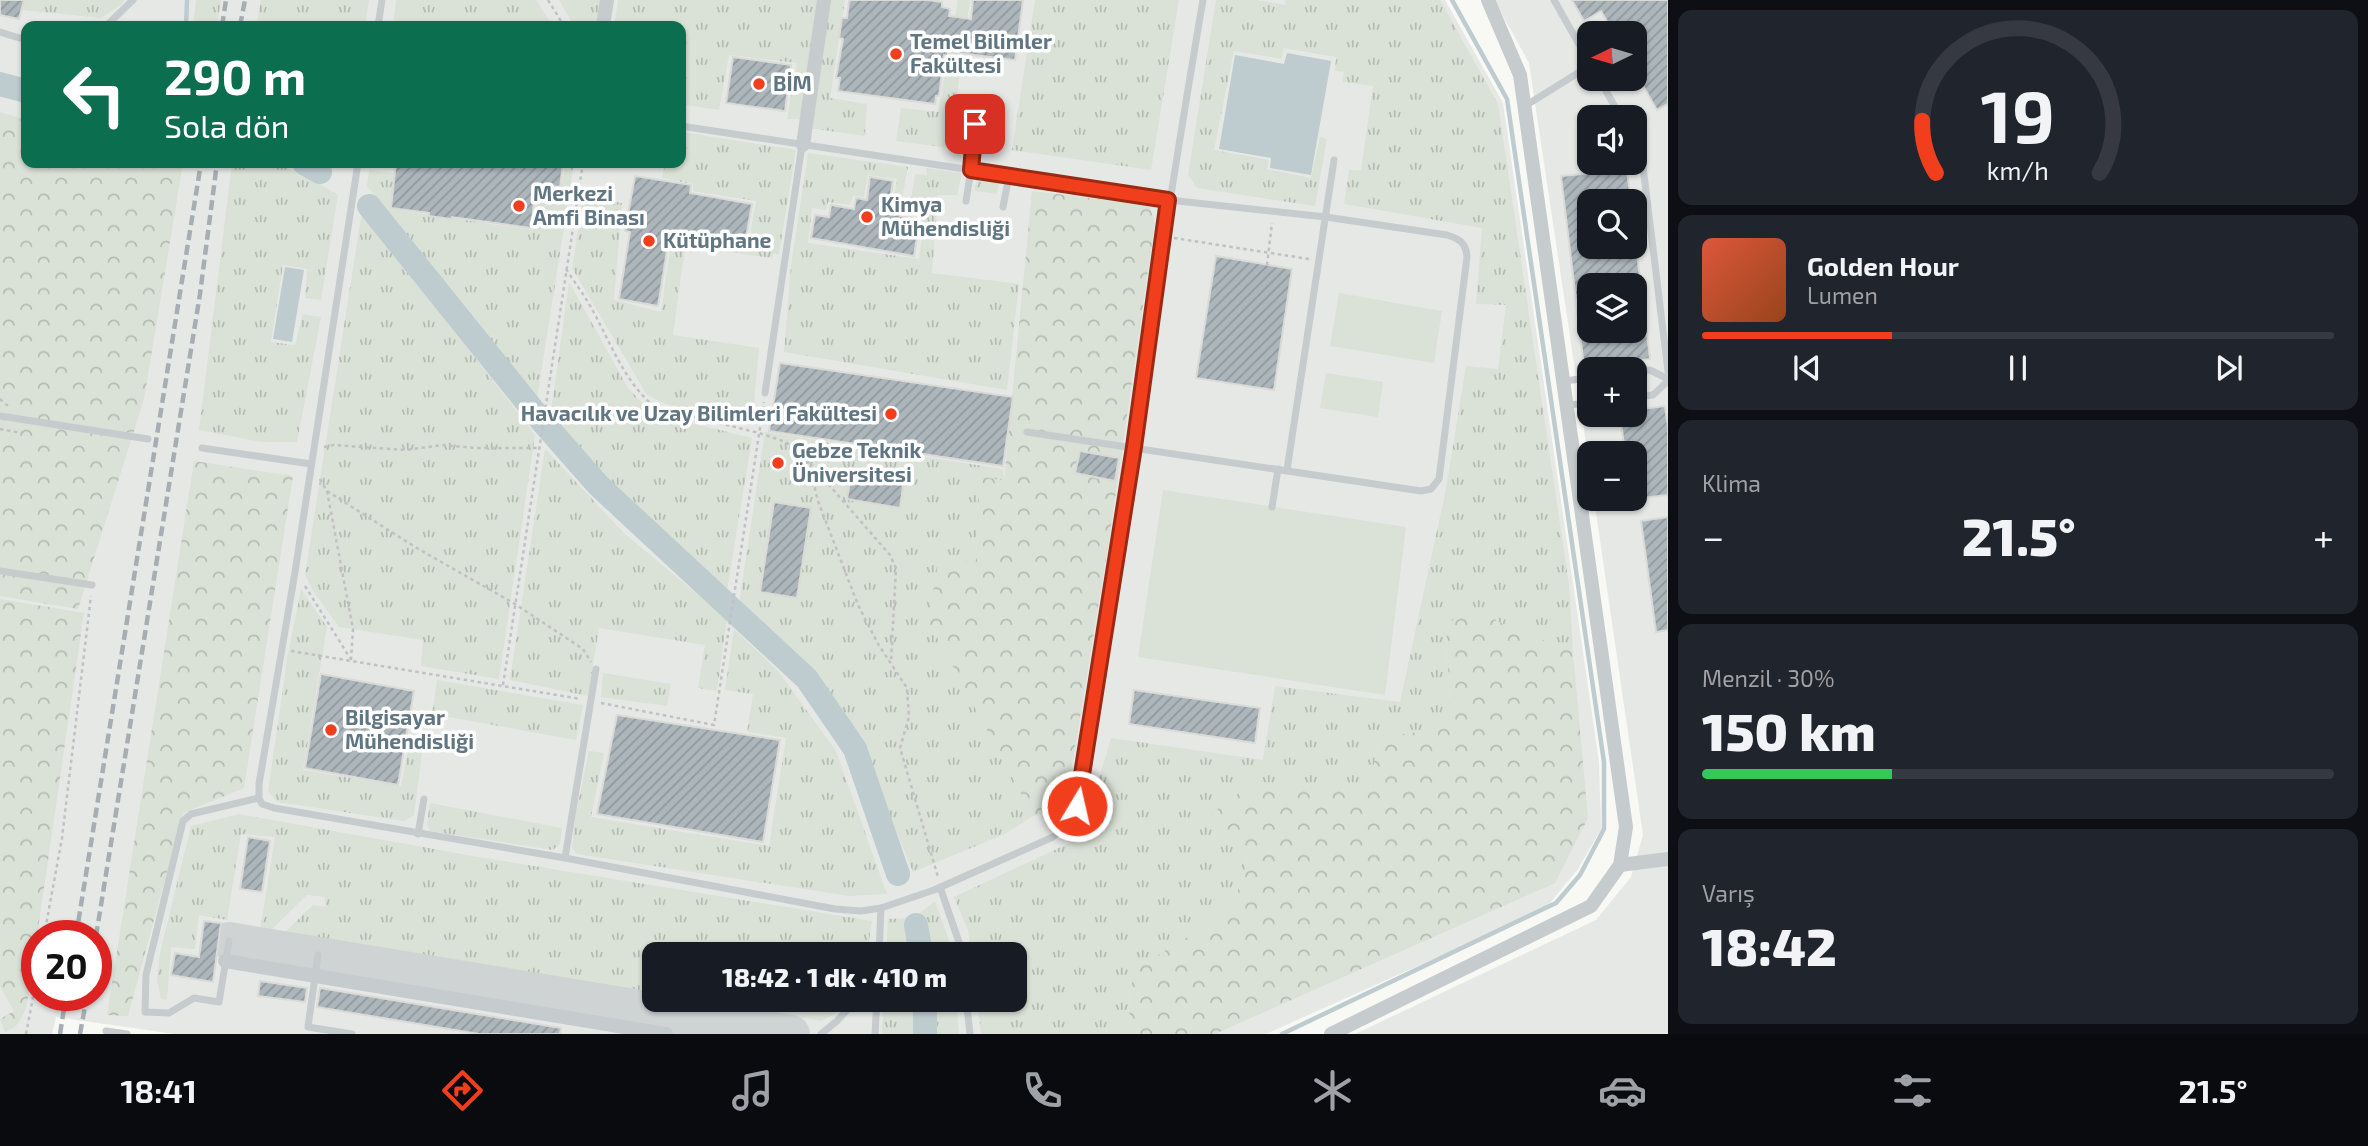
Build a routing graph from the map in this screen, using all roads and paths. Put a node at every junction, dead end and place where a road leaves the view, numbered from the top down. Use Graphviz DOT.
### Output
graph roads {
  1 [pos="133,0"];
  2 [pos="382,0"];
  3 [pos="548,0"];
  4 [pos="607,0"];
  5 [pos="824,0"];
  6 [pos="1203,0"];
  7 [pos="1488,0"];
  8 [pos="1553,0"];
  9 [pos="111,21"];
  10 [pos="379,21"];
  11 [pos="561,21"];
  12 [pos="605,21"];
  13 [pos="0,32"];
  14 [pos="21,38"];
  15 [pos="1577,43"];
  16 [pos="1577,72"];
  17 [pos="1525,106"];
  18 [pos="975,124"];
  19 [pos="686,127"];
  20 [pos="803,145"];
  21 [pos="1334,160"];
  22 [pos="357,168"];
  23 [pos="582,168"];
  24 [pos="971,170"];
  25 [pos="1644,175"];
  26 [pos="1009,176"];
  27 [pos="1168,200"];
  28 [pos="966,201"];
  29 [pos="1003,206"];
  30 [pos="1273,211"];
  31 [pos="1326,217"];
  32 [pos="1164,236"];
  33 [pos="1269,253"];
  34 [pos="1319,260"];
  35 [pos="1267,265"];
  36 [pos="771,267"];
  37 [pos="566,269"];
  38 [pos="783,269"];
  39 [pos="1647,370"];
  40 [pos="1668,371"];
  41 [pos="1577,379"];
  42 [pos="1668,380"];
  43 [pos="1564,381"];
  44 [pos="765,393"];
  45 [pos="1647,396"];
  46 [pos="1577,404"];
  47 [pos="1568,405"];
  48 [pos="0,416"];
  49 [pos="1027,432"];
  50 [pos="759,433"];
  51 [pos="148,439"];
  52 [pos="1134,447"];
  53 [pos="202,448"];
  54 [pos="538,448"];
  55 [pos="313,450"];
  56 [pos="808,461"];
  57 [pos="311,464"];
  58 [pos="1282,469"];
  59 [pos="327,491"];
  60 [pos="1272,507"];
  61 [pos="0,571"];
  62 [pos="295,572"];
  63 [pos="92,585"];
  64 [pos="514,604"];
  65 [pos="281,650"];
  66 [pos="351,660"];
  67 [pos="891,665"];
  68 [pos="596,669"];
  69 [pos="503,685"];
  70 [pos="590,701"];
  71 [pos="259,798"];
  72 [pos="424,799"];
  73 [pos="418,834"];
  74 [pos="565,858"];
  75 [pos="1668,859"];
  76 [pos="1620,864"];
  77 [pos="940,887"];
  78 [pos="881,908"];
  79 [pos="47,920"];
  80 [pos="229,941"];
  81 [pos="880,942"];
  82 [pos="959,942"];
  83 [pos="318,955"];
  84 [pos="225,961"];
  85 [pos="315,976"];
  86 [pos="30,1011"];
  87 [pos="846,1012"];
  88 [pos="876,1012"];
  89 [pos="967,1012"];
  90 [pos="106,1031"];
  91 [pos="26,1034"];
  92 [pos="127,1034"];
  93 [pos="352,1034"];
  94 [pos="666,1034"];
  95 [pos="821,1034"];
  96 [pos="875,1034"];
  97 [pos="970,1034"];
  98 [pos="1331,1034"];
  1 -- 9 [label="lane"];
  2 -- 10 [label="lane"];
  3 -- 11 [label="path"];
  4 -- 12 [label="street"];
  5 -- 20 [label="street"];
  6 -- 27 [label="lane"];
  7 -- 17 [label="street"];
  8 -- 15 [label="lane"];
  13 -- 14 [label="lane"];
  16 -- 17 [label="lane"];
  17 -- 43 [label="street"];
  18 -- 24 [label="lane"];
  19 -- 20 [label="lane"];
  20 -- 24 [label="lane"];
  20 -- 38 [label="lane"];
  21 -- 31 [label="lane"];
  22 -- 55 [label="lane"];
  23 -- 37 [label="path"];
  24 -- 26 [label="lane"];
  24 -- 28 [label="lane"];
  25 -- 40 [label="lane"];
  26 -- 27 [label="lane"];
  26 -- 29 [label="lane"];
  27 -- 30 [label="lane"];
  27 -- 32 [label="lane"];
  30 -- 31 [label="lane"];
  30 -- 33 [label="path"];
  31 -- 34 [label="lane"];
  31 -- 58 [label="lane"];
  32 -- 33 [label="path"];
  32 -- 52 [label="lane"];
  33 -- 34 [label="path"];
  33 -- 35 [label="path"];
  34 -- 58 [label="lane"];
  36 -- 38 [label="lane"];
  37 -- 50 [label="path"];
  37 -- 54 [label="path"];
  38 -- 44 [label="lane"];
  39 -- 42 [label="lane"];
  41 -- 43 [label="lane"];
  42 -- 45 [label="lane"];
  43 -- 47 [label="street"];
  44 -- 50 [label="path"];
  46 -- 47 [label="lane"];
  47 -- 76 [label="street"];
  48 -- 51 [label="lane"];
  49 -- 52 [label="lane"];
  50 -- 56 [label="path"];
  50 -- 70 [label="path"];
  52 -- 58 [label="lane"];
  52 -- 77 [label="lane"];
  53 -- 57 [label="lane"];
  54 -- 55 [label="path"];
  54 -- 64 [label="path"];
  55 -- 57 [label="lane"];
  56 -- 67 [label="path"];
  56 -- 67 [label="path"];
  57 -- 59 [label="path"];
  57 -- 62 [label="lane"];
  58 -- 60 [label="lane"];
  59 -- 64 [label="path"];
  59 -- 66 [label="path"];
  61 -- 63 [label="lane"];
  62 -- 65 [label="lane"];
  62 -- 66 [label="path"];
  63 -- 79 [label="path"];
  64 -- 68 [label="path"];
  64 -- 69 [label="path"];
  65 -- 66 [label="path"];
  65 -- 71 [label="lane"];
  66 -- 69 [label="path"];
  67 -- 77 [label="path"];
  68 -- 70 [label="lane"];
  69 -- 70 [label="path"];
  70 -- 74 [label="lane"];
  71 -- 73 [label="lane"];
  71 -- 84 [label="lane"];
  72 -- 73 [label="lane"];
  73 -- 74 [label="lane"];
  74 -- 78 [label="lane"];
  75 -- 76 [label="street"];
  76 -- 98 [label="street"];
  77 -- 78 [label="lane"];
  77 -- 82 [label="lane"];
  78 -- 81 [label="lane"];
  80 -- 84 [label="lane"];
  83 -- 85 [label="lane"];
  84 -- 85 [label="street"];
  85 -- 93 [label="lane"];
  85 -- 94 [label="street"];
  86 -- 91 [label="path"];
  87 -- 95 [label="lane"];
  88 -- 96 [label="lane"];
  89 -- 97 [label="lane"];
  90 -- 92 [label="lane"];
}
